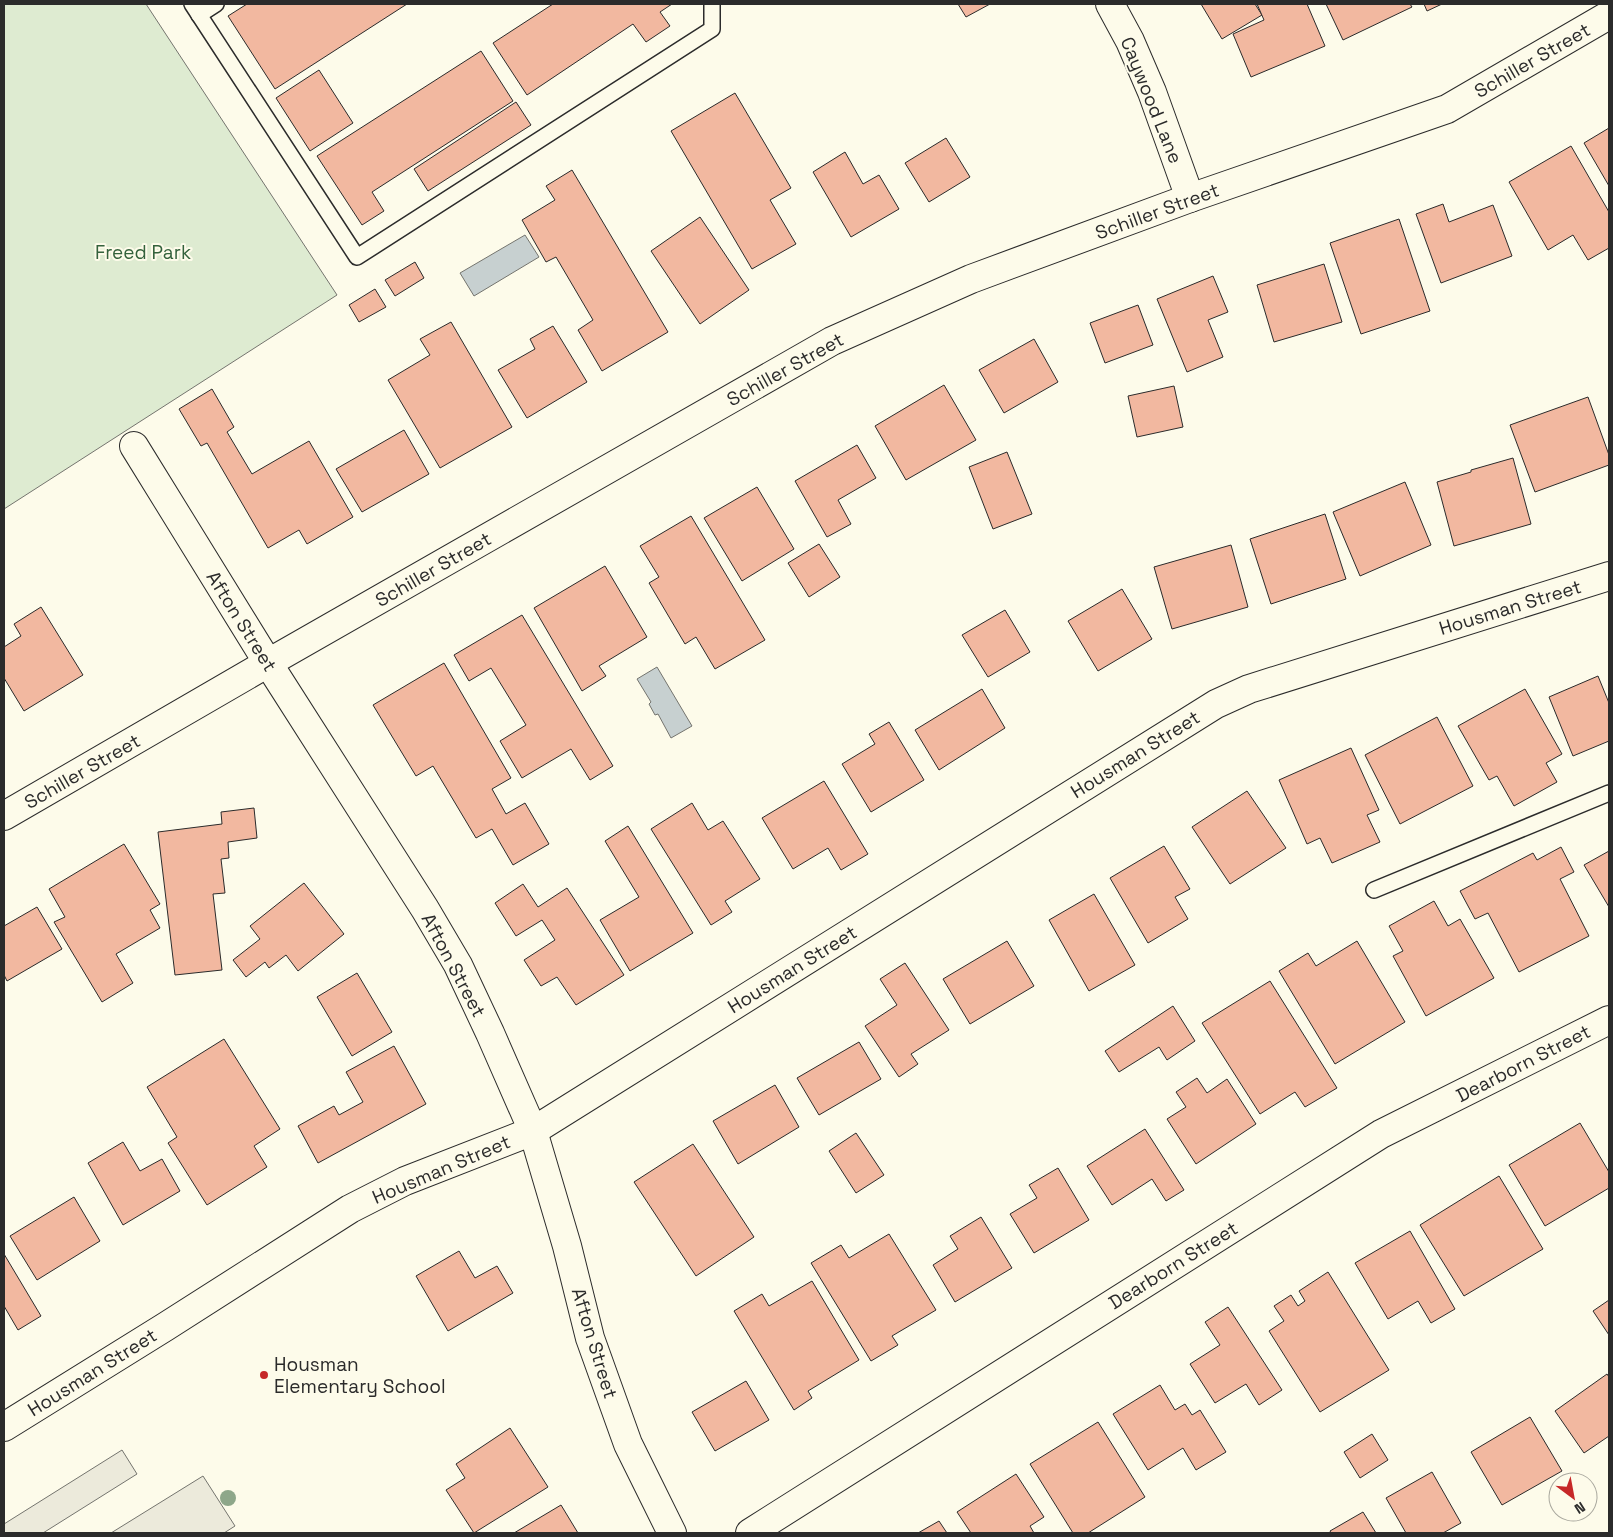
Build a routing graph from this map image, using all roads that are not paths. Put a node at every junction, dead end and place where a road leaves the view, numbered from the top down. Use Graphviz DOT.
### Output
graph roads {
  1 [pos="216,4"];
  2 [pos="712,4"];
  3 [pos="1110,4"];
  4 [pos="195,9"];
  5 [pos="1609,15"];
  6 [pos="1190,198"];
  7 [pos="134,446"];
  8 [pos="1609,576"];
  9 [pos="268,662"];
  10 [pos="1609,793"];
  11 [pos="4,816"];
  12 [pos="1374,890"];
  13 [pos="1609,1020"];
  14 [pos="533,1131"];
  15 [pos="4,1427"];
  16 [pos="672,1533"];
  17 [pos="750,1533"];
  1 -- 4 [label="lane"];
  2 -- 4 [label="lane"];
  3 -- 6 [label="street, Caywood Lane"];
  5 -- 6 [label="street, Schiller Street"];
  6 -- 9 [label="street, Schiller Street"];
  7 -- 9 [label="street, Afton Street"];
  8 -- 14 [label="street, Housman Street"];
  9 -- 11 [label="street, Schiller Street"];
  9 -- 14 [label="street, Afton Street"];
  10 -- 12 [label="lane"];
  13 -- 17 [label="street, Dearborn Street"];
  14 -- 15 [label="street, Housman Street"];
  14 -- 16 [label="street, Afton Street"];
}
